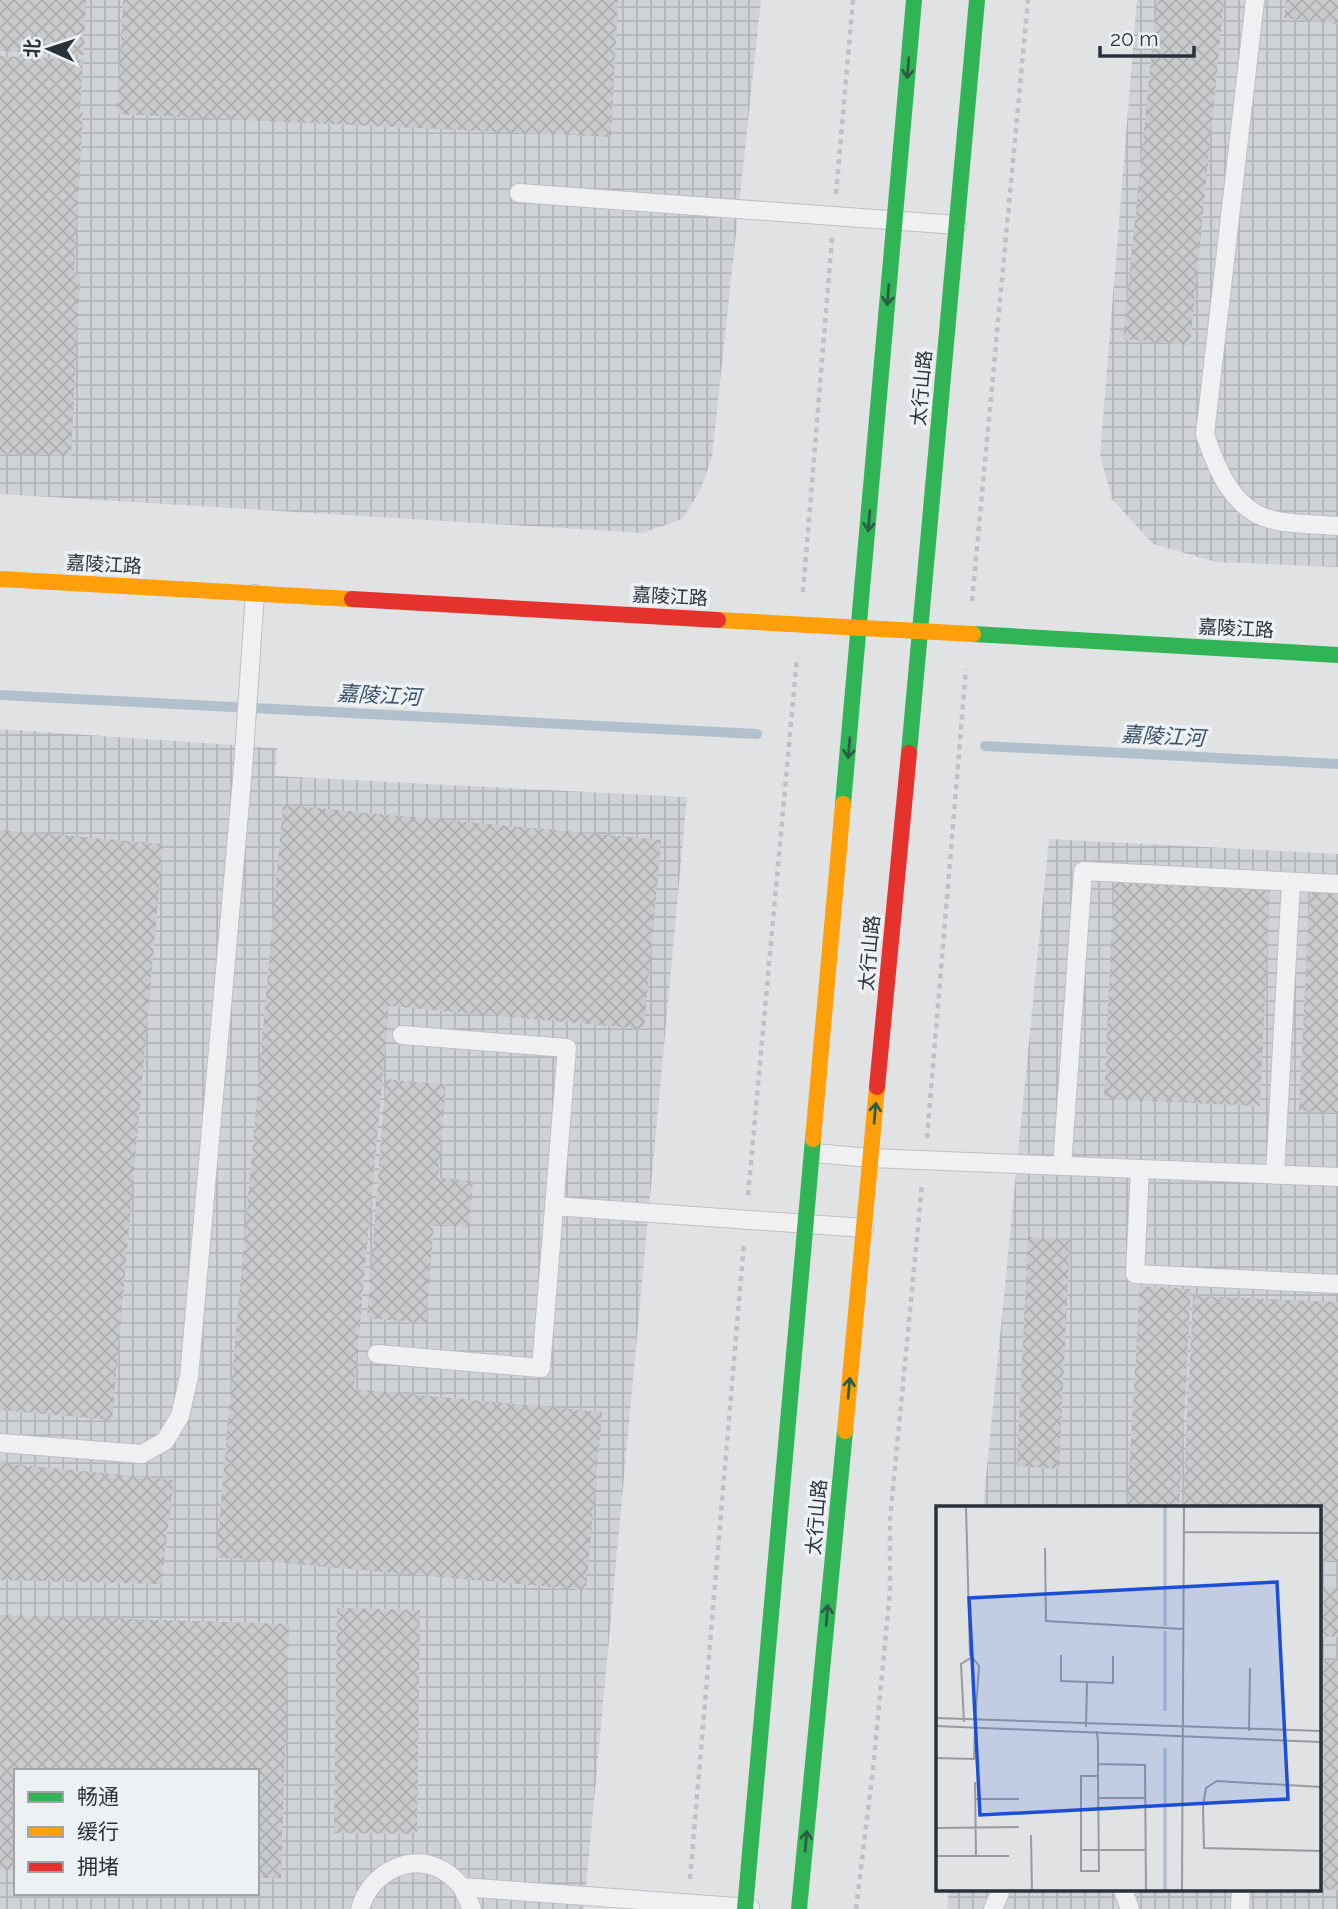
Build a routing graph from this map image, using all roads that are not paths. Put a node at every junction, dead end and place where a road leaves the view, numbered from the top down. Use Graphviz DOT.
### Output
graph roads {
  1 [pos="914,0"];
  2 [pos="977,0"];
  3 [pos="1255,0"];
  4 [pos="519,193"];
  5 [pos="894,220"];
  6 [pos="957,225"];
  7 [pos="1338,526"];
  8 [pos="0,579"];
  9 [pos="256,594"];
  10 [pos="860,627"];
  11 [pos="921,631"];
  12 [pos="1338,655"];
  13 [pos="1291,881"];
  14 [pos="1338,884"];
  15 [pos="402,1035"];
  16 [pos="814,1153"];
  17 [pos="871,1158"];
  18 [pos="1062,1166"];
  19 [pos="1140,1169"];
  20 [pos="1275,1175"];
  21 [pos="1338,1177"];
  22 [pos="554,1206"];
  23 [pos="807,1224"];
  24 [pos="864,1228"];
  25 [pos="1338,1284"];
  26 [pos="377,1354"];
  27 [pos="0,1443"];
  28 [pos="463,1887"];
  29 [pos="999,1892"];
  30 [pos="1124,1892"];
  31 [pos="360,1909"];
  32 [pos="472,1909"];
  33 [pos="749,1909"];
  34 [pos="799,1909"];
  35 [pos="993,1909"];
  36 [pos="1130,1909"];
  1 -- 5 [label="street, 太行山路, one-way"];
  2 -- 6 [label="street, 太行山路"];
  3 -- 7 [label="lane"];
  4 -- 5 [label="lane"];
  5 -- 6 [label="lane"];
  5 -- 10 [label="street, 太行山路, one-way"];
  6 -- 11 [label="street, 太行山路"];
  8 -- 9 [label="street, 嘉陵江路"];
  9 -- 10 [label="street, 嘉陵江路"];
  9 -- 27 [label="lane"];
  10 -- 11 [label="street, 嘉陵江路"];
  10 -- 16 [label="street, 太行山路, one-way"];
  11 -- 12 [label="street, 嘉陵江路"];
  17 -- 11 [label="street, 太行山路, one-way"];
  13 -- 14 [label="lane"];
  13 -- 18 [label="lane"];
  13 -- 20 [label="lane"];
  15 -- 22 [label="lane"];
  16 -- 17 [label="lane"];
  16 -- 23 [label="street, 太行山路"];
  17 -- 18 [label="lane"];
  17 -- 24 [label="street, 太行山路"];
  18 -- 19 [label="lane"];
  19 -- 20 [label="lane"];
  19 -- 25 [label="lane"];
  20 -- 21 [label="lane"];
  22 -- 23 [label="lane"];
  22 -- 26 [label="lane"];
  23 -- 24 [label="lane"];
  23 -- 33 [label="street, 太行山路"];
  34 -- 24 [label="street, 太行山路, one-way"];
  28 -- 31 [label="lane"];
  28 -- 32 [label="lane"];
  28 -- 33 [label="lane"];
  29 -- 35 [label="lane"];
  30 -- 36 [label="lane"];
}
